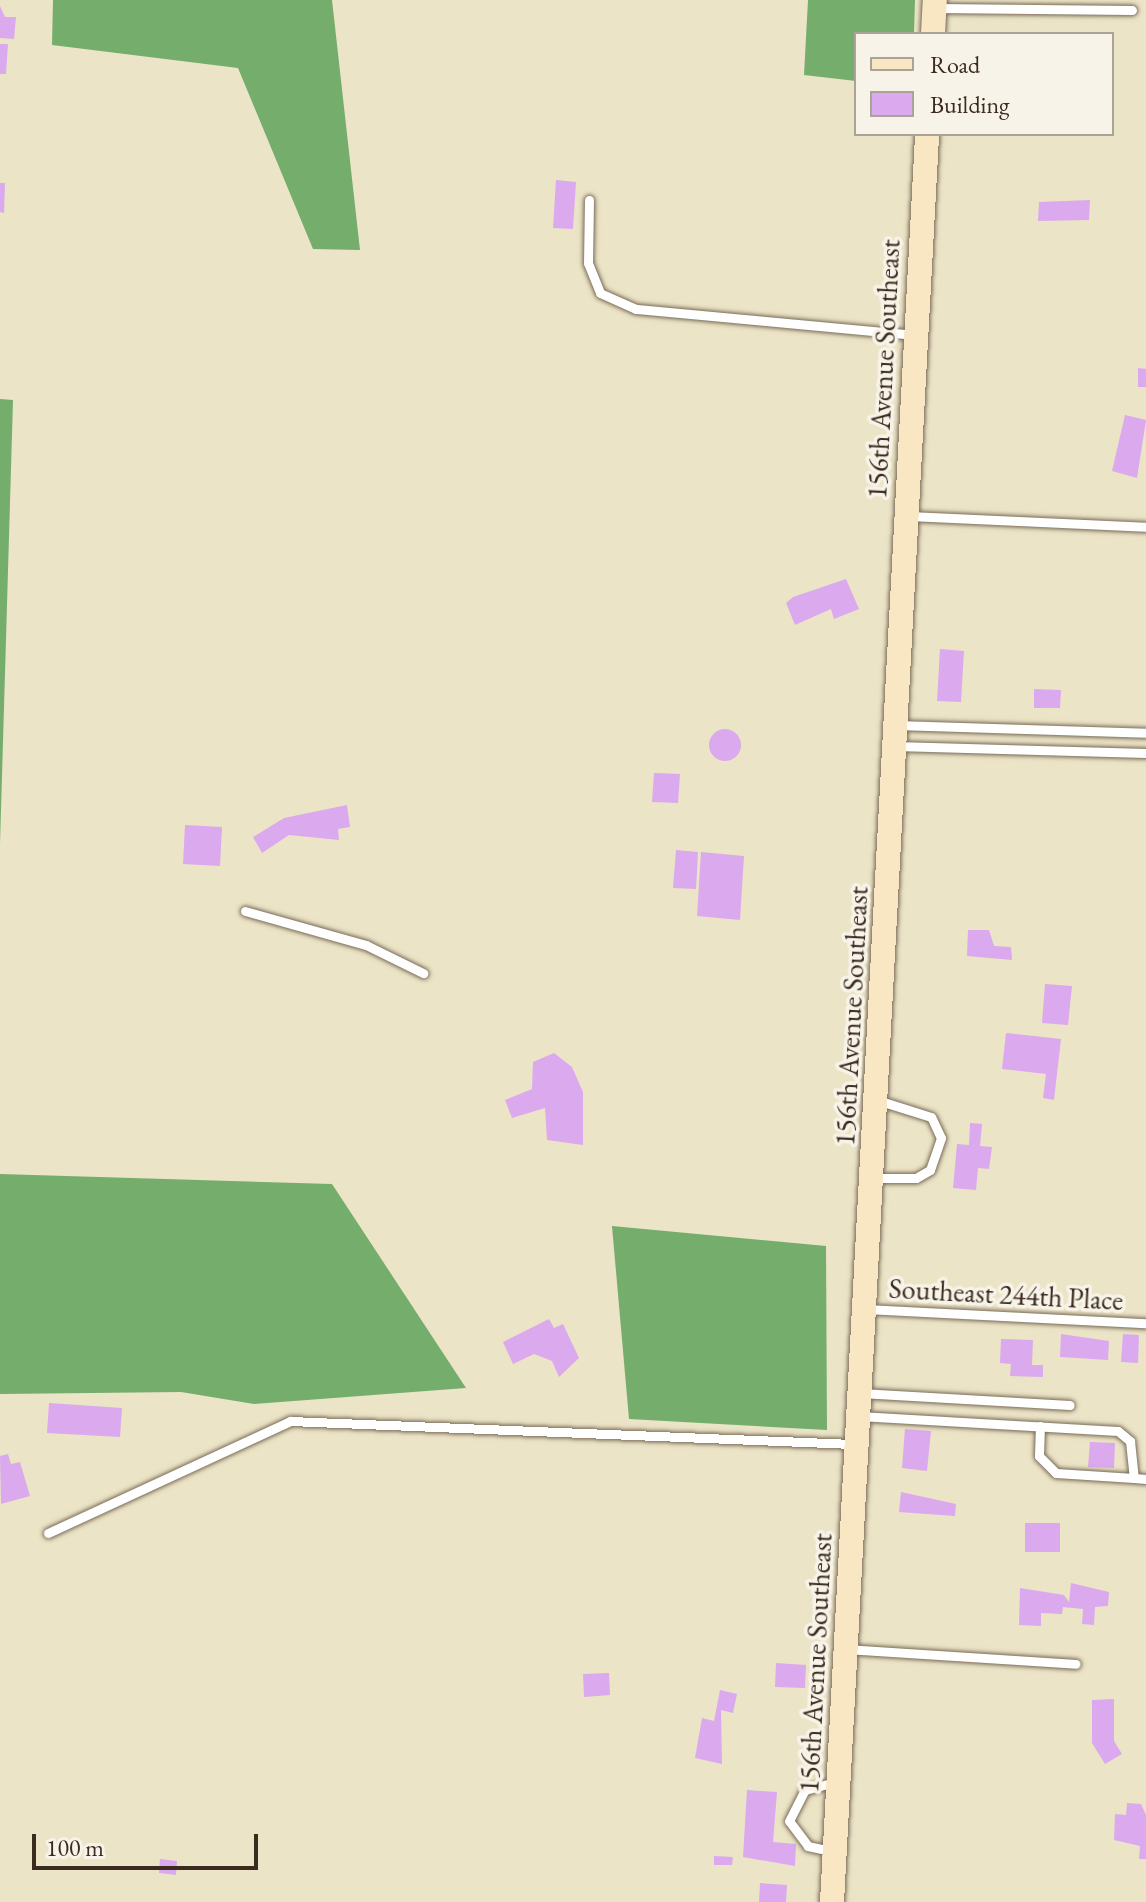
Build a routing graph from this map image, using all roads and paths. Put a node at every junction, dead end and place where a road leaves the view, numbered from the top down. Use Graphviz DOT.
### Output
graph roads {
  1 [pos="935,4"];
  2 [pos="1132,10"];
  3 [pos="933,32"];
  4 [pos="927,136"];
  5 [pos="589,200"];
  6 [pos="914,335"];
  7 [pos="904,516"];
  8 [pos="1146,527"];
  9 [pos="1146,733"];
  10 [pos="896,736"];
  11 [pos="1146,753"];
  12 [pos="245,911"];
  13 [pos="423,973"];
  14 [pos="876,1100"];
  15 [pos="872,1178"];
  16 [pos="865,1309"];
  17 [pos="1146,1323"];
  18 [pos="859,1404"];
  19 [pos="1070,1405"];
  20 [pos="1040,1426"];
  21 [pos="857,1444"];
  22 [pos="1134,1478"];
  23 [pos="1146,1479"];
  24 [pos="48,1533"];
  25 [pos="846,1649"];
  26 [pos="1076,1664"];
  27 [pos="838,1782"];
  28 [pos="834,1852"];
  29 [pos="832,1902"];
  1 -- 2 [label="lane"];
  1 -- 3 [label="street"];
  4 -- 6 [label="street, 156th Avenue Southeast"];
  5 -- 6 [label="lane"];
  6 -- 7 [label="street, 156th Avenue Southeast"];
  7 -- 8 [label="lane"];
  7 -- 10 [label="street, 156th Avenue Southeast"];
  9 -- 10 [label="lane"];
  10 -- 11 [label="lane"];
  10 -- 14 [label="street, 156th Avenue Southeast"];
  12 -- 13 [label="lane"];
  14 -- 15 [label="street, 156th Avenue Southeast"];
  14 -- 15 [label="lane"];
  15 -- 16 [label="street, 156th Avenue Southeast"];
  16 -- 17 [label="lane, Southeast 244th Place"];
  16 -- 18 [label="street, 156th Avenue Southeast"];
  18 -- 19 [label="lane"];
  18 -- 20 [label="lane"];
  18 -- 21 [label="street, 156th Avenue Southeast"];
  20 -- 22 [label="lane"];
  20 -- 22 [label="lane"];
  21 -- 24 [label="lane"];
  21 -- 25 [label="street, 156th Avenue Southeast"];
  22 -- 23 [label="lane"];
  25 -- 26 [label="lane"];
  25 -- 27 [label="street, 156th Avenue Southeast"];
  27 -- 28 [label="street, 156th Avenue Southeast"];
  27 -- 28 [label="lane"];
  28 -- 29 [label="street, 156th Avenue Southeast"];
}
